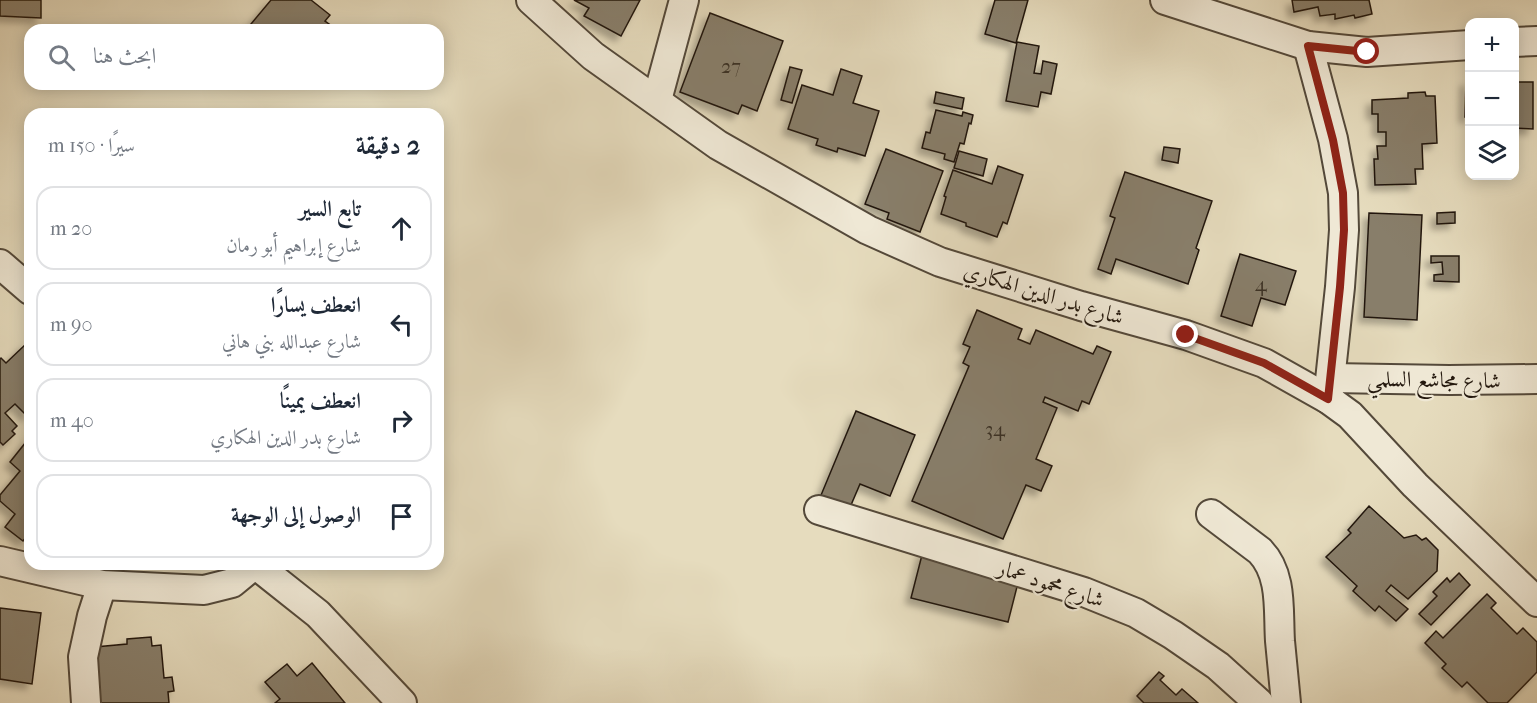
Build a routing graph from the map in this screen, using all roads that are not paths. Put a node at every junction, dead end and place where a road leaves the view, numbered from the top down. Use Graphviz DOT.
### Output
graph roads {
  1 [pos="531,0"];
  2 [pos="684,0"];
  3 [pos="1165,0"];
  4 [pos="1537,41"];
  5 [pos="1519,42"];
  6 [pos="1465,45"];
  7 [pos="1308,46"];
  8 [pos="657,100"];
  9 [pos="0,264"];
  10 [pos="24,285"];
  11 [pos="1537,379"];
  12 [pos="1329,388"];
  13 [pos="819,510"];
  14 [pos="1211,514"];
  15 [pos="0,561"];
  16 [pos="24,567"];
  17 [pos="38,570"];
  18 [pos="248,570"];
  19 [pos="263,570"];
  20 [pos="102,585"];
  21 [pos="1537,602"];
  22 [pos="86,703"];
  23 [pos="402,703"];
  24 [pos="1259,703"];
  25 [pos="1286,703"];
  1 -- 8 [label="street, شارع بدر الدين الهكاري"];
  2 -- 8 [label="street"];
  3 -- 7 [label="street"];
  4 -- 5 [label="street"];
  6 -- 7 [label="street"];
  7 -- 12 [label="street"];
  8 -- 12 [label="street, شارع بدر الدين الهكاري"];
  9 -- 10 [label="street"];
  11 -- 12 [label="street, شارع مجاشع السلمي"];
  12 -- 21 [label="street, شارع بدر الدين الهكاري"];
  13 -- 24 [label="street, شارع محمود عمار"];
  14 -- 25 [label="street"];
  15 -- 16 [label="street"];
  17 -- 20 [label="street"];
  18 -- 20 [label="street"];
  19 -- 23 [label="street"];
  20 -- 22 [label="street"];
}
